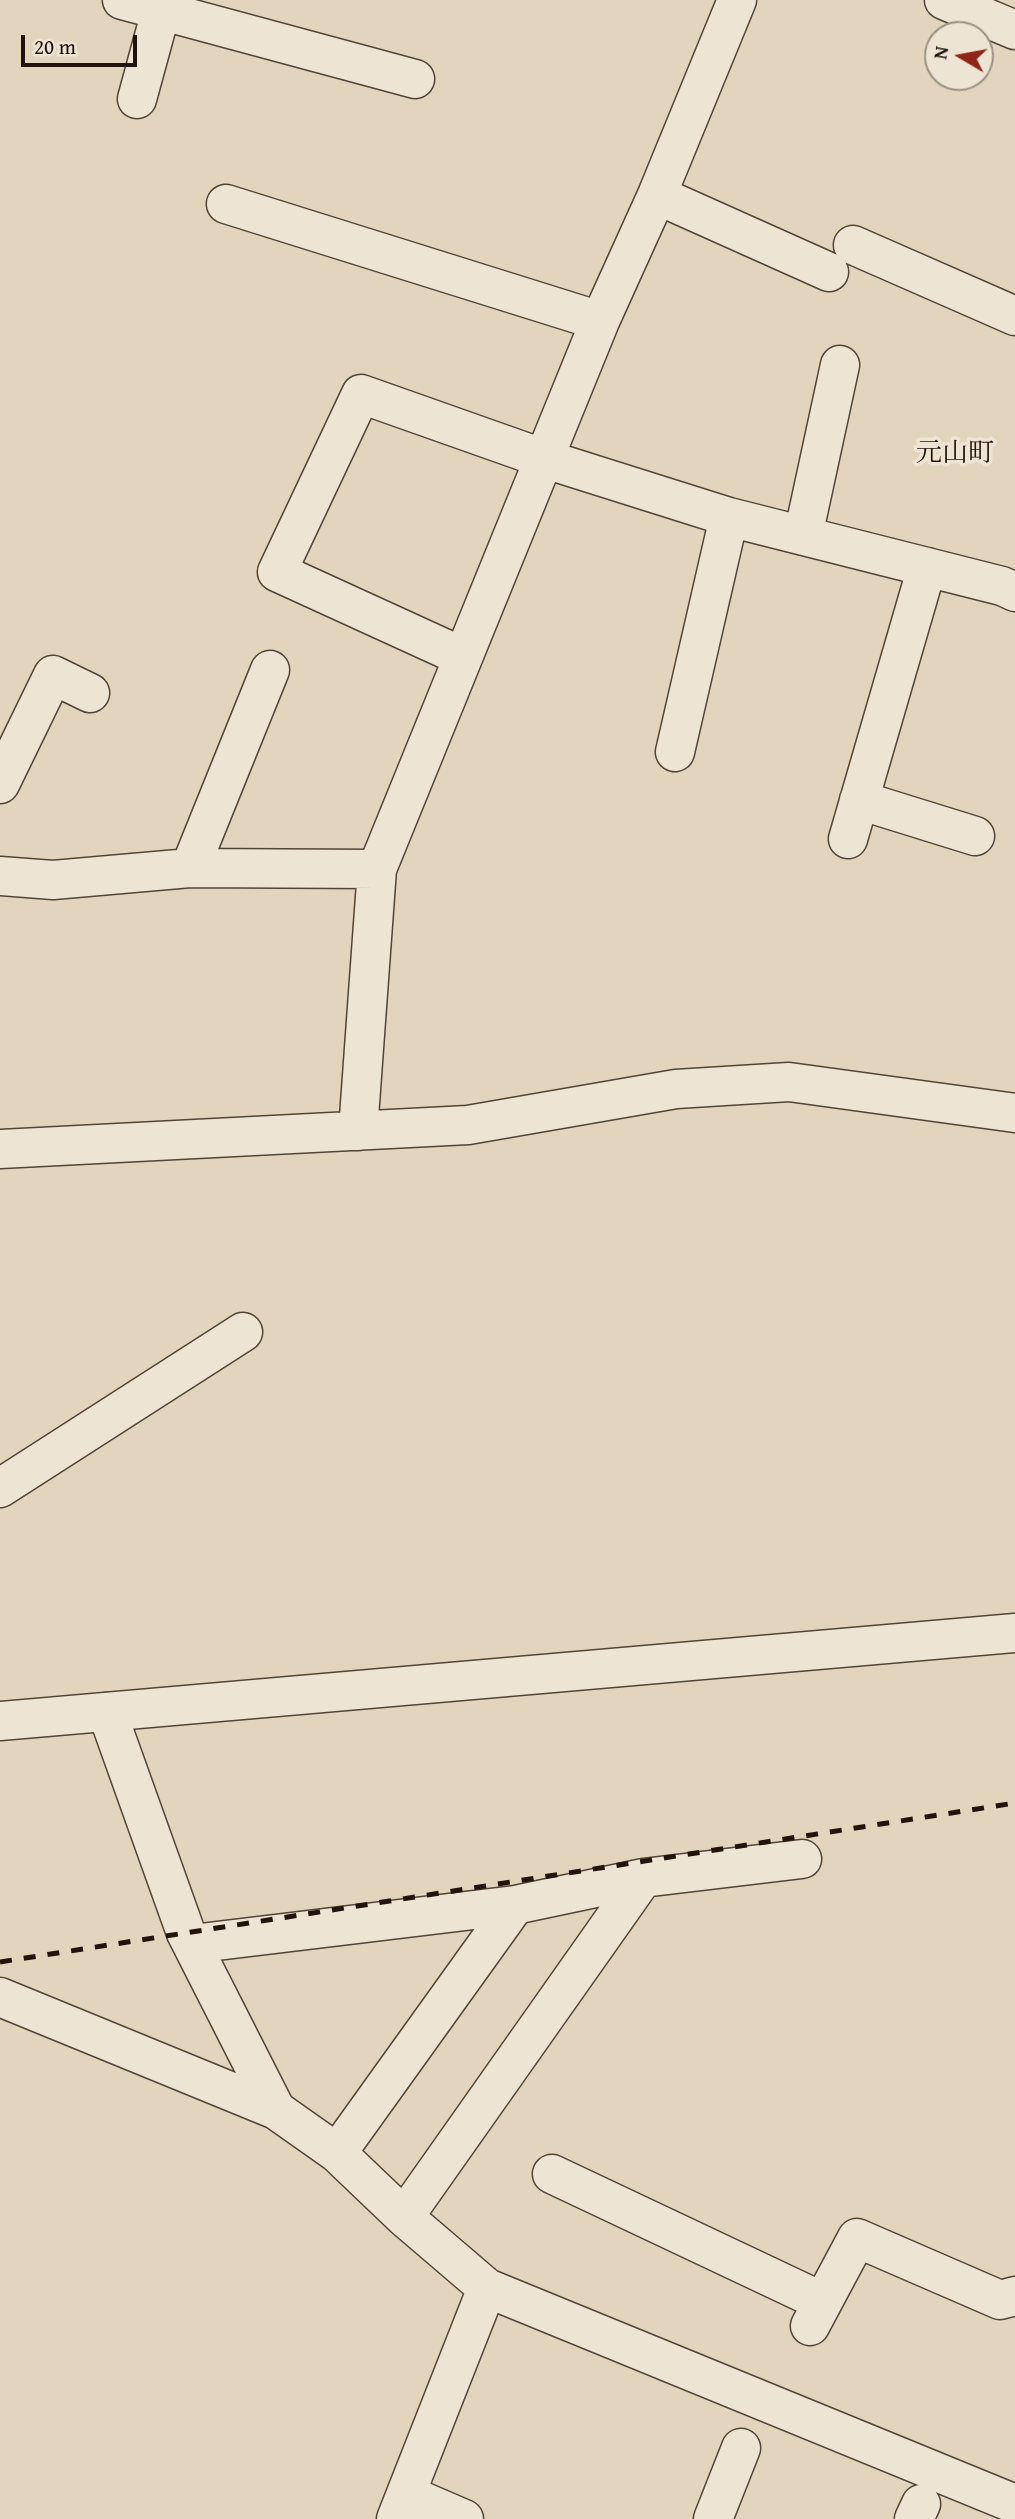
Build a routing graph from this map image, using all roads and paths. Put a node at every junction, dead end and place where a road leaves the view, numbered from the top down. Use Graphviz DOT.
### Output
graph roads {
  1 [pos="122,0"];
  2 [pos="737,0"];
  3 [pos="944,0"];
  4 [pos="161,11"];
  5 [pos="1015,30"];
  6 [pos="415,79"];
  7 [pos="136,99"];
  8 [pos="657,195"];
  9 [pos="226,204"];
  10 [pos="1015,316"];
  11 [pos="600,321"];
  12 [pos="840,365"];
  13 [pos="545,459"];
  14 [pos="729,517"];
  15 [pos="803,536"];
  16 [pos="927,567"];
  17 [pos="1011,580"];
  18 [pos="463,657"];
  19 [pos="270,670"];
  20 [pos="90,692"];
  21 [pos="675,752"];
  22 [pos="0,784"];
  23 [pos="859,800"];
  24 [pos="975,836"];
  25 [pos="848,839"];
  26 [pos="190,868"];
  27 [pos="377,869"];
  28 [pos="0,876"];
  29 [pos="1015,1113"];
  30 [pos="358,1130"];
  31 [pos="0,1149"];
  32 [pos="243,1332"];
  33 [pos="0,1488"];
  34 [pos="1015,1633"];
  35 [pos="107,1712"];
  36 [pos="0,1721"];
  37 [pos="802,1859"];
  38 [pos="643,1878"];
  39 [pos="514,1905"];
  40 [pos="192,1944"];
  41 [pos="0,1997"];
  42 [pos="276,2110"];
  43 [pos="337,2153"];
  44 [pos="552,2174"];
  45 [pos="404,2217"];
  46 [pos="487,2288"];
  47 [pos="1015,2296"];
  48 [pos="741,2448"];
  49 [pos="1015,2504"];
  50 [pos="401,2507"];
  51 [pos="464,2519"];
  52 [pos="713,2519"];
  1 -- 4 [label="street"];
  2 -- 8 [label="street"];
  3 -- 5 [label="street"];
  4 -- 6 [label="street"];
  4 -- 7 [label="street"];
  8 -- 10 [label="street"];
  8 -- 11 [label="street"];
  9 -- 11 [label="street"];
  11 -- 13 [label="street"];
  12 -- 15 [label="street"];
  13 -- 14 [label="street"];
  13 -- 18 [label="street"];
  13 -- 18 [label="street"];
  14 -- 15 [label="street"];
  14 -- 21 [label="street"];
  15 -- 16 [label="street"];
  16 -- 17 [label="street"];
  16 -- 23 [label="street"];
  18 -- 27 [label="street"];
  19 -- 26 [label="street"];
  20 -- 22 [label="street"];
  23 -- 24 [label="street"];
  23 -- 25 [label="street"];
  26 -- 27 [label="street"];
  26 -- 28 [label="street"];
  27 -- 30 [label="street"];
  29 -- 30 [label="street"];
  30 -- 31 [label="street"];
  32 -- 33 [label="street"];
  34 -- 35 [label="street"];
  35 -- 36 [label="street"];
  35 -- 40 [label="street"];
  37 -- 38 [label="street"];
  38 -- 39 [label="street"];
  38 -- 45 [label="street"];
  39 -- 40 [label="street"];
  39 -- 43 [label="street"];
  40 -- 42 [label="street"];
  41 -- 42 [label="street"];
  42 -- 43 [label="street"];
  43 -- 45 [label="street"];
  44 -- 47 [label="street"];
  45 -- 46 [label="street"];
  46 -- 49 [label="street"];
  46 -- 50 [label="street"];
  48 -- 52 [label="street"];
  50 -- 51 [label="street"];
}
